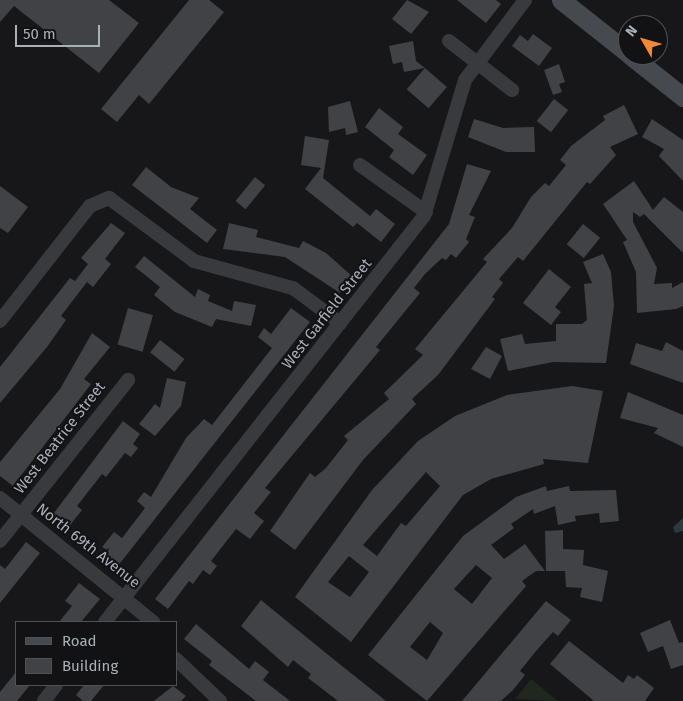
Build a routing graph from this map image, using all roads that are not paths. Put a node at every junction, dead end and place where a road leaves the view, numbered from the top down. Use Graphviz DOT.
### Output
graph roads {
  1 [pos="525,0"];
  2 [pos="561,0"];
  3 [pos="449,41"];
  4 [pos="618,45"];
  5 [pos="476,62"];
  6 [pos="643,65"];
  7 [pos="512,90"];
  8 [pos="683,97"];
  9 [pos="360,165"];
  10 [pos="426,212"];
  11 [pos="0,321"];
  12 [pos="340,323"];
  13 [pos="128,380"];
  14 [pos="0,498"];
  15 [pos="21,514"];
  16 [pos="0,540"];
  17 [pos="126,596"];
  18 [pos="106,621"];
  19 [pos="152,621"];
  20 [pos="178,661"];
  21 [pos="55,686"];
  22 [pos="215,699"];
  23 [pos="44,701"];
  1 -- 5 [label="street, West Garfield Street"];
  2 -- 4 [label="main road"];
  3 -- 5 [label="street"];
  5 -- 7 [label="street"];
  5 -- 10 [label="street, West Garfield Street"];
  6 -- 8 [label="main road"];
  9 -- 10 [label="street"];
  10 -- 12 [label="street, West Garfield Street"];
  11 -- 12 [label="street"];
  12 -- 17 [label="street, West Garfield Street"];
  13 -- 15 [label="street, West Beatrice Street"];
  14 -- 15 [label="street, North 69th Avenue"];
  15 -- 16 [label="street, West Beatrice Street"];
  15 -- 17 [label="street, North 69th Avenue"];
  17 -- 18 [label="street, West Garfield Street"];
  17 -- 19 [label="street, North 69th Avenue"];
  20 -- 22 [label="street"];
  21 -- 23 [label="street"];
}
